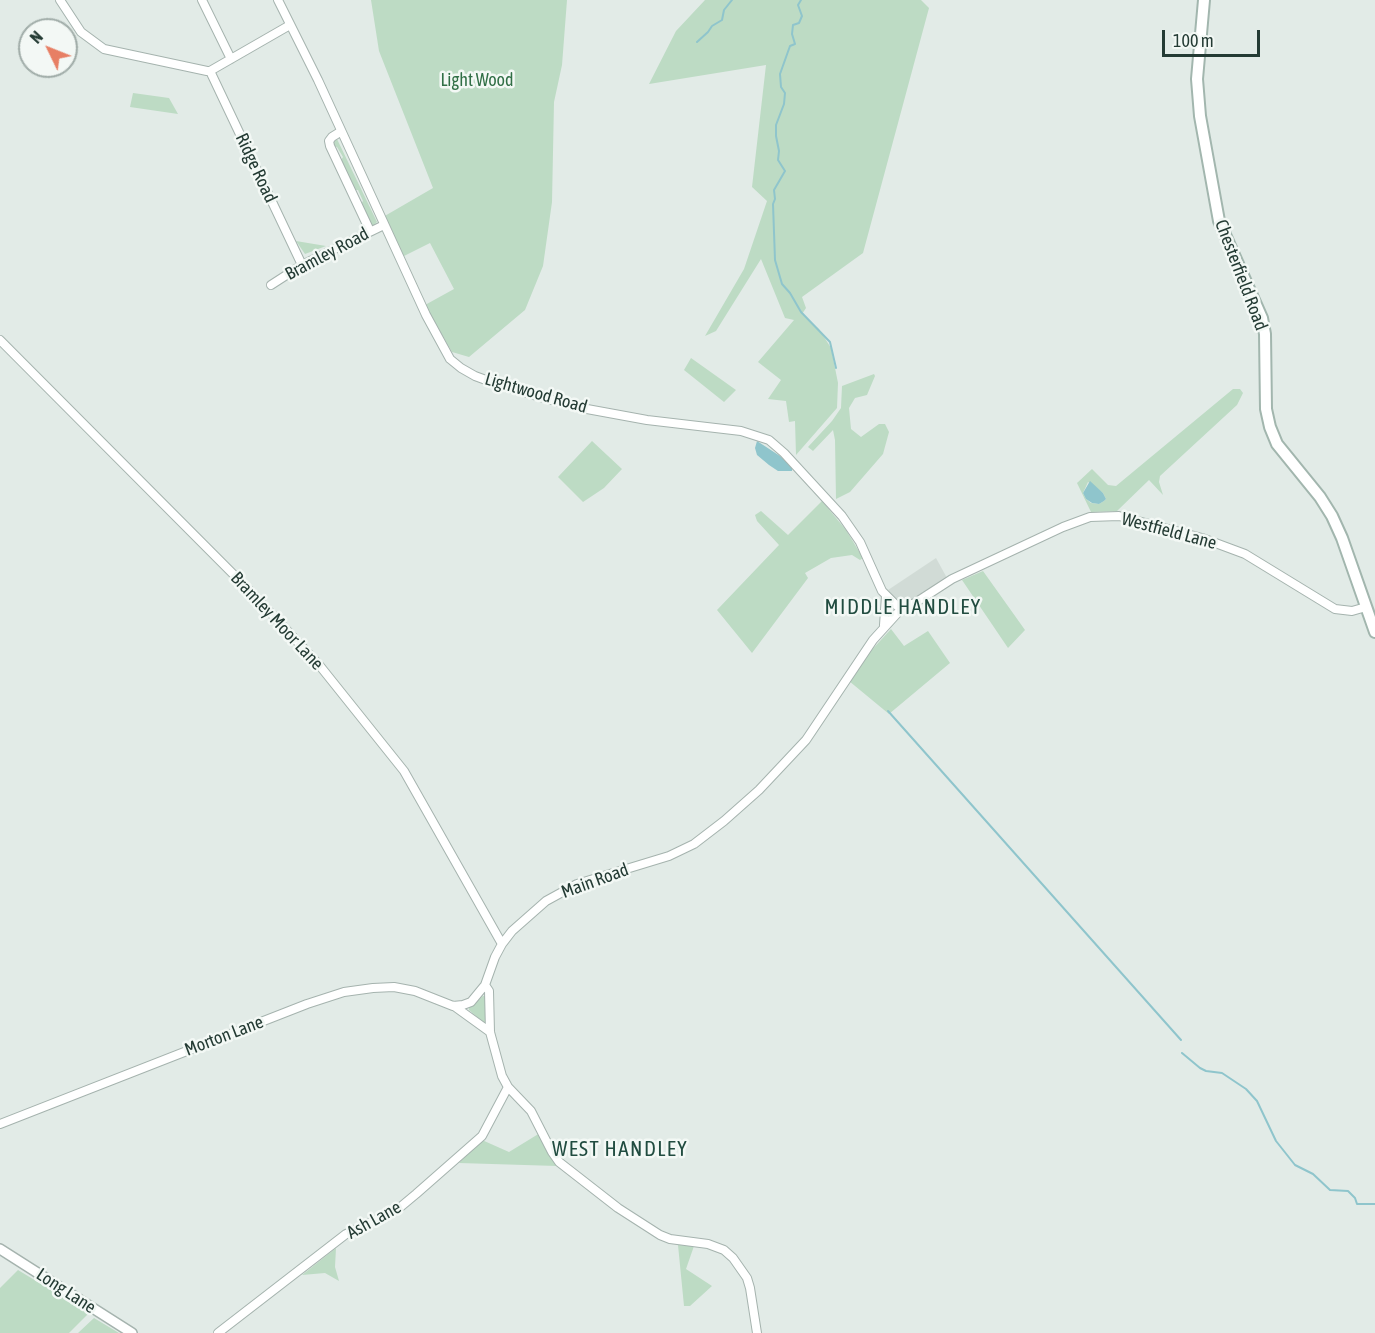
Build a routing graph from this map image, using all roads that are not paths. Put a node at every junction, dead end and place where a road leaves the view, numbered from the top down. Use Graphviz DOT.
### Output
graph roads {
  1 [pos="60,0"];
  2 [pos="202,0"];
  3 [pos="278,0"];
  4 [pos="1204,0"];
  5 [pos="290,26"];
  6 [pos="231,59"];
  7 [pos="210,71"];
  8 [pos="340,132"];
  9 [pos="384,225"];
  10 [pos="370,231"];
  11 [pos="302,265"];
  12 [pos="271,285"];
  13 [pos="0,340"];
  14 [pos="886,596"];
  15 [pos="903,607"];
  16 [pos="1366,607"];
  17 [pos="884,627"];
  18 [pos="1375,632"];
  19 [pos="502,944"];
  20 [pos="485,985"];
  21 [pos="453,1006"];
  22 [pos="490,1032"];
  23 [pos="508,1087"];
  24 [pos="0,1124"];
  25 [pos="0,1249"];
  26 [pos="132,1333"];
  27 [pos="218,1333"];
  28 [pos="756,1333"];
  1 -- 7 [label="street"];
  2 -- 6 [label="street"];
  3 -- 5 [label="street, Lightwood Road"];
  4 -- 16 [label="main road, Chesterfield Road"];
  5 -- 6 [label="street"];
  5 -- 8 [label="street, Lightwood Road"];
  6 -- 7 [label="street"];
  7 -- 11 [label="street, Ridge Road"];
  8 -- 9 [label="street, Lightwood Road"];
  8 -- 10 [label="street"];
  9 -- 10 [label="street, Bramley Road"];
  9 -- 14 [label="street, Lightwood Road"];
  10 -- 11 [label="street, Bramley Road"];
  11 -- 12 [label="street, Bramley Road"];
  13 -- 19 [label="street, Bramley Moor Lane"];
  14 -- 15 [label="street"];
  14 -- 17 [label="street"];
  15 -- 16 [label="street, Westfield Lane"];
  15 -- 17 [label="street, Main Road"];
  16 -- 18 [label="main road, Chesterfield Road"];
  17 -- 19 [label="street, Main Road"];
  19 -- 20 [label="street, Main Road"];
  20 -- 21 [label="street"];
  20 -- 22 [label="street, Main Road"];
  21 -- 22 [label="street, Morton Lane"];
  21 -- 24 [label="street, Morton Lane"];
  22 -- 23 [label="street, Main Road"];
  23 -- 27 [label="street, Ash Lane"];
  23 -- 28 [label="street, Main Road"];
  25 -- 26 [label="street, Long Lane"];
}
